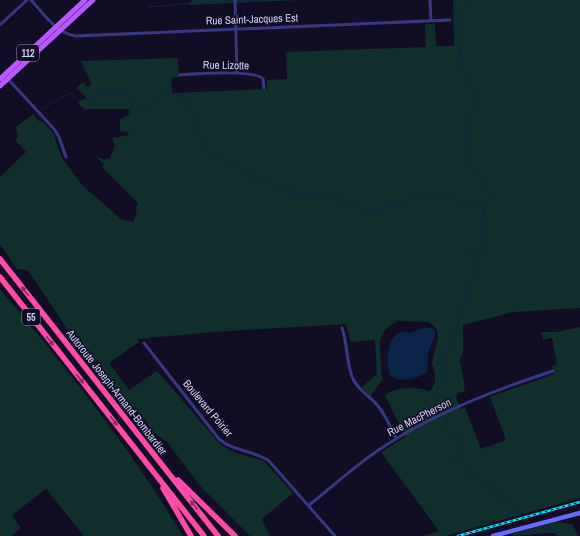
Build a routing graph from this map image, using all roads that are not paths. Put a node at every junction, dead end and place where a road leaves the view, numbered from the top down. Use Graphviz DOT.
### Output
graph roads {
  1 [pos="26,0"];
  2 [pos="31,0"];
  3 [pos="85,0"];
  4 [pos="93,0"];
  5 [pos="235,0"];
  6 [pos="430,0"];
  7 [pos="450,20"];
  8 [pos="431,21"];
  9 [pos="0,25"];
  10 [pos="59,28"];
  11 [pos="236,29"];
  12 [pos="237,72"];
  13 [pos="179,75"];
  14 [pos="0,79"];
  15 [pos="8,79"];
  16 [pos="0,86"];
  17 [pos="264,88"];
  18 [pos="66,157"];
  19 [pos="0,253"];
  20 [pos="0,260"];
  21 [pos="0,277"];
  22 [pos="14,277"];
  23 [pos="342,328"];
  24 [pos="144,344"];
  25 [pos="552,371"];
  26 [pos="396,438"];
  27 [pos="151,468"];
  28 [pos="165,468"];
  29 [pos="309,505"];
  30 [pos="580,512"];
  31 [pos="191,536"];
  32 [pos="204,536"];
  33 [pos="218,536"];
  34 [pos="236,536"];
  35 [pos="335,536"];
  36 [pos="493,536"];
  1 -- 9 [label="street"];
  2 -- 10 [label="street"];
  3 -- 10 [label="main road, 112"];
  4 -- 10 [label="main road, 112"];
  5 -- 11 [label="street"];
  6 -- 8 [label="street"];
  7 -- 8 [label="street, Rue Saint-Jacques Est"];
  8 -- 11 [label="street, Rue Saint-Jacques Est"];
  10 -- 11 [label="street, Rue Saint-Jacques Est"];
  10 -- 14 [label="main road, 112"];
  10 -- 15 [label="main road, 112"];
  11 -- 12 [label="street"];
  12 -- 13 [label="street, Rue Lizotte"];
  12 -- 17 [label="street, Rue Lizotte"];
  15 -- 16 [label="main road, 112"];
  15 -- 18 [label="street"];
  19 -- 22 [label="highway"];
  20 -- 22 [label="highway, Autoroute Joseph-Armand-Bombardier / 55"];
  21 -- 27 [label="highway, Autoroute Joseph-Armand-Bombardier / 55, one-way"];
  28 -- 22 [label="highway, Autoroute Joseph-Armand-Bombardier / 55, one-way"];
  23 -- 26 [label="street"];
  24 -- 29 [label="street, Boulevard Poirier"];
  25 -- 26 [label="street, Rue MacPherson"];
  26 -- 29 [label="street, Rue MacPherson"];
  27 -- 31 [label="highway"];
  27 -- 32 [label="highway, Autoroute Joseph-Armand-Bombardier / 55"];
  33 -- 28 [label="highway, Autoroute Joseph-Armand-Bombardier / 55, one-way"];
  28 -- 34 [label="highway"];
  29 -- 35 [label="street, Boulevard Poirier"];
  30 -- 36 [label="street"];
}
